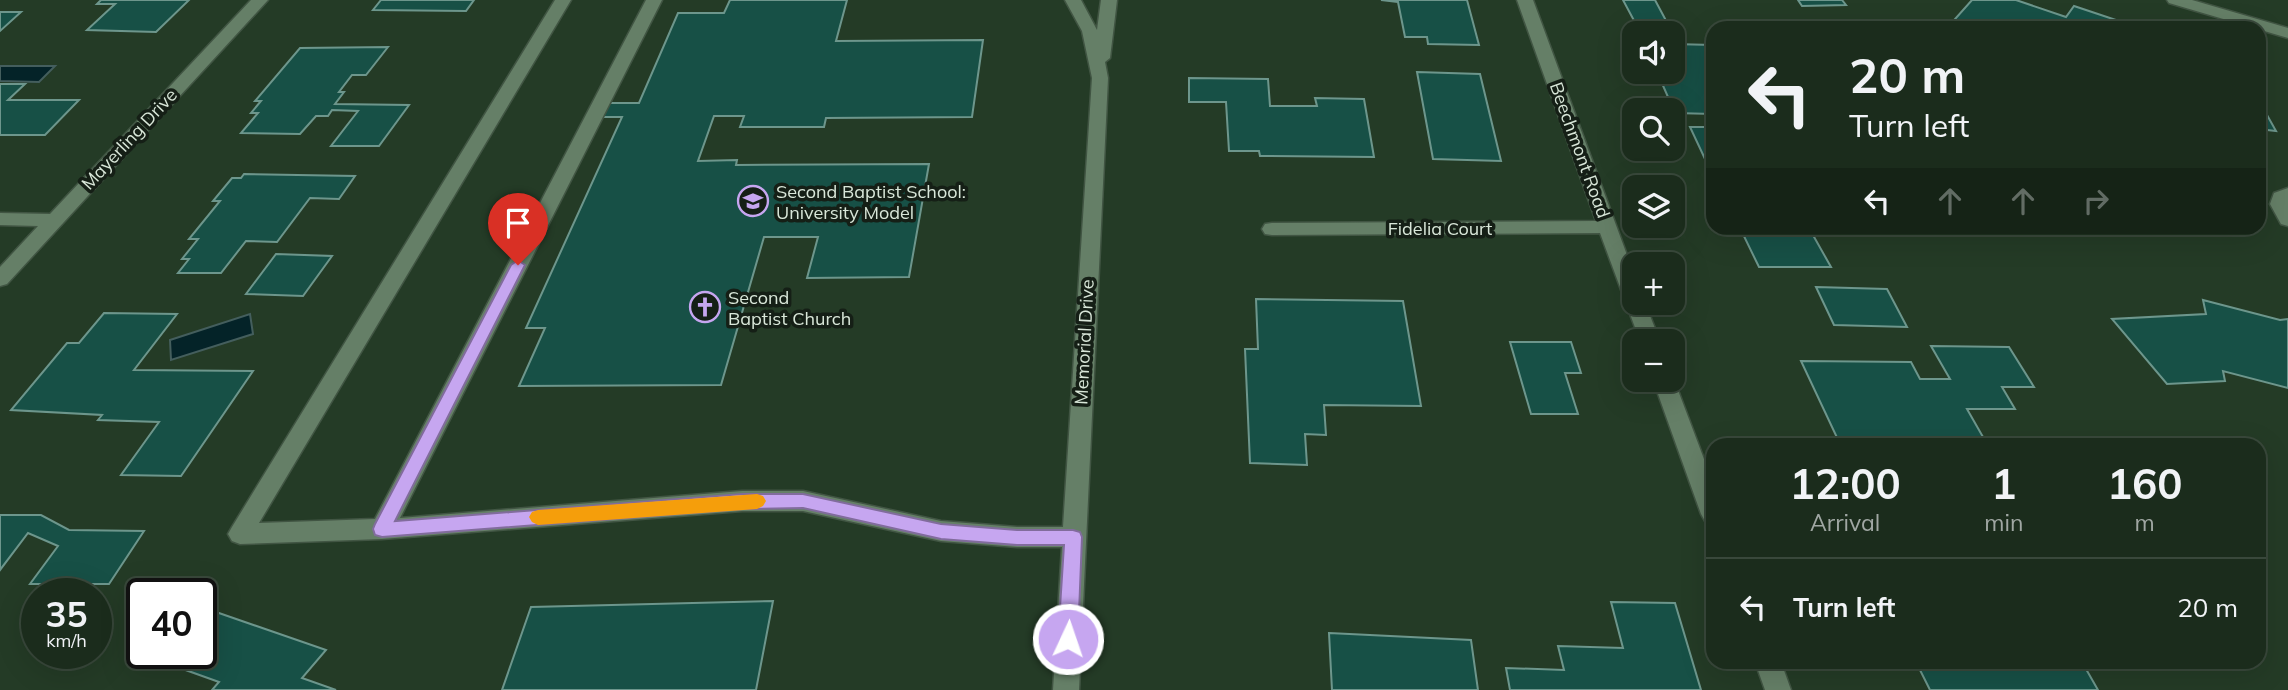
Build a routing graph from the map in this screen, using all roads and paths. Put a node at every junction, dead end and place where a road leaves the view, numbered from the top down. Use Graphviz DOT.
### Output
graph roads {
  1 [pos="260,0"];
  2 [pos="563,0"];
  3 [pos="654,0"];
  4 [pos="1073,0"];
  5 [pos="1109,0"];
  6 [pos="1525,0"];
  7 [pos="2175,0"];
  8 [pos="2247,21"];
  9 [pos="2266,27"];
  10 [pos="2288,33"];
  11 [pos="1100,78"];
  12 [pos="2288,194"];
  13 [pos="0,219"];
  14 [pos="53,220"];
  15 [pos="2288,220"];
  16 [pos="1608,227"];
  17 [pos="1272,229"];
  18 [pos="1622,266"];
  19 [pos="0,279"];
  20 [pos="1668,392"];
  21 [pos="1706,495"];
  22 [pos="382,529"];
  23 [pos="1073,537"];
  24 [pos="1770,669"];
  25 [pos="1066,690"];
  26 [pos="1778,690"];
  1 -- 14 [label="street, Mayerling Drive"];
  2 -- 22 [label="street"];
  3 -- 22 [label="street"];
  4 -- 11 [label="street, Memorial Drive"];
  5 -- 11 [label="street"];
  6 -- 16 [label="street, Beechmont Road"];
  7 -- 8 [label="street"];
  9 -- 10 [label="street"];
  11 -- 23 [label="street, Memorial Drive"];
  12 -- 15 [label="street"];
  13 -- 14 [label="street"];
  14 -- 19 [label="street, Mayerling Drive"];
  16 -- 17 [label="street, Fidelia Court"];
  16 -- 18 [label="street, Beechmont Road"];
  20 -- 21 [label="street"];
  22 -- 23 [label="street"];
  23 -- 25 [label="street, Memorial Drive"];
  24 -- 26 [label="street"];
}
